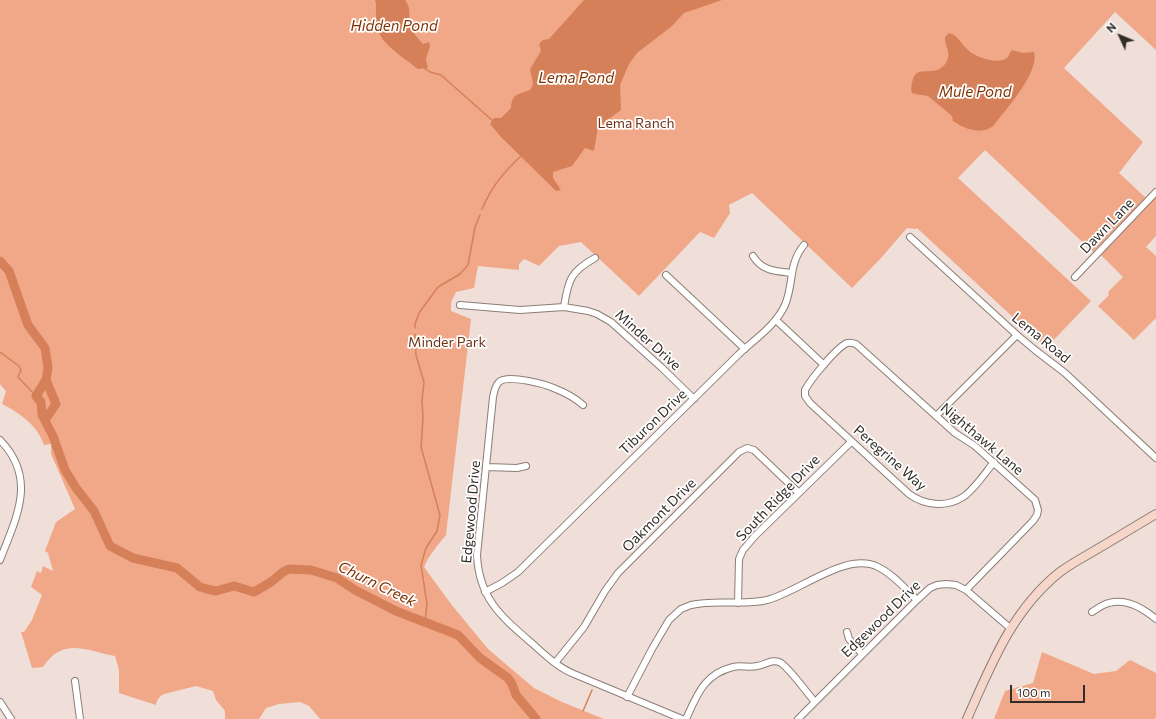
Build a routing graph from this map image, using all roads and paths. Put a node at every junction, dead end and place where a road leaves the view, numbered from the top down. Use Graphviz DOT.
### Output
graph roads {
  1 [pos="1156,192"];
  2 [pos="910,237"];
  3 [pos="804,244"];
  4 [pos="753,256"];
  5 [pos="595,258"];
  6 [pos="792,273"];
  7 [pos="666,274"];
  8 [pos="1074,277"];
  9 [pos="460,305"];
  10 [pos="564,307"];
  11 [pos="776,320"];
  12 [pos="1017,335"];
  13 [pos="745,349"];
  14 [pos="824,365"];
  15 [pos="694,399"];
  16 [pos="583,405"];
  17 [pos="936,416"];
  18 [pos="0,440"];
  19 [pos="851,442"];
  20 [pos="1156,458"];
  21 [pos="994,462"];
  22 [pos="526,466"];
  23 [pos="487,467"];
  24 [pos="799,493"];
  25 [pos="1156,514"];
  26 [pos="0,560"];
  27 [pos="966,590"];
  28 [pos="485,592"];
  29 [pos="917,600"];
  30 [pos="738,603"];
  31 [pos="1092,612"];
  32 [pos="1156,618"];
  33 [pos="1010,628"];
  34 [pos="847,632"];
  35 [pos="862,654"];
  36 [pos="555,662"];
  37 [pos="75,681"];
  38 [pos="628,697"];
  39 [pos="0,702"];
  40 [pos="815,702"];
  41 [pos="11,719"];
  42 [pos="80,719"];
  43 [pos="682,719"];
  44 [pos="686,719"];
  45 [pos="798,719"];
  46 [pos="967,719"];
  1 -- 8 [label="street, Dawn Lane"];
  2 -- 12 [label="street, Lema Road"];
  3 -- 6 [label="street, Tiburon Drive"];
  4 -- 6 [label="street"];
  5 -- 10 [label="street"];
  6 -- 11 [label="street, Tiburon Drive"];
  7 -- 13 [label="street"];
  9 -- 10 [label="street, Minder Drive"];
  10 -- 15 [label="street, Minder Drive"];
  11 -- 13 [label="street, Tiburon Drive"];
  11 -- 14 [label="street"];
  12 -- 17 [label="street"];
  12 -- 20 [label="street, Lema Road"];
  13 -- 15 [label="street, Tiburon Drive"];
  14 -- 17 [label="street, Nighthawk Lane"];
  14 -- 19 [label="street, Peregrine Way"];
  15 -- 28 [label="street, Tiburon Drive"];
  16 -- 23 [label="street, Edgewood Drive"];
  17 -- 21 [label="street, Nighthawk Lane"];
  18 -- 26 [label="street"];
  19 -- 21 [label="street, Peregrine Way"];
  19 -- 24 [label="street, South Ridge Drive"];
  21 -- 27 [label="street, Nighthawk Lane"];
  22 -- 23 [label="street"];
  23 -- 28 [label="street, Edgewood Drive"];
  24 -- 30 [label="street, South Ridge Drive"];
  24 -- 36 [label="street, Oakmont Drive"];
  25 -- 33 [label="main road"];
  27 -- 29 [label="street, Edgewood Drive"];
  27 -- 33 [label="street, Edgewood Drive"];
  28 -- 36 [label="street, Edgewood Drive"];
  29 -- 30 [label="street"];
  29 -- 35 [label="street, Edgewood Drive"];
  30 -- 38 [label="street"];
  31 -- 32 [label="street"];
  33 -- 46 [label="main road"];
  34 -- 35 [label="street"];
  35 -- 40 [label="street, Edgewood Drive"];
  36 -- 38 [label="street, Edgewood Drive"];
  37 -- 42 [label="street"];
  38 -- 43 [label="street, Edgewood Drive"];
  39 -- 41 [label="street"];
  40 -- 44 [label="street"];
  40 -- 45 [label="street, Edgewood Drive"];
}
